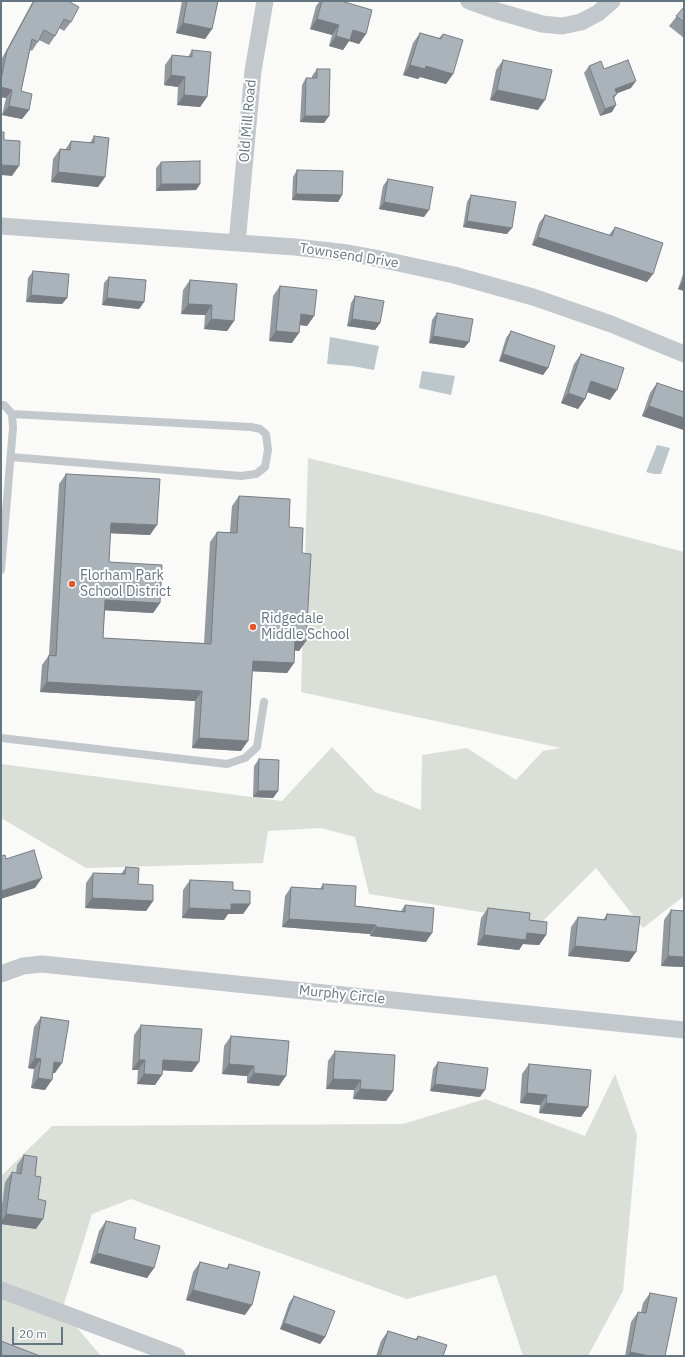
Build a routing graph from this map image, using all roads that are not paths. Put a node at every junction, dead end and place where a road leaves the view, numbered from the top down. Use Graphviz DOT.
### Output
graph roads {
  1 [pos="265,1"];
  2 [pos="469,1"];
  3 [pos="612,1"];
  4 [pos="1,226"];
  5 [pos="237,243"];
  6 [pos="684,354"];
  7 [pos="1,405"];
  8 [pos="12,414"];
  9 [pos="11,456"];
  10 [pos="1,570"];
  11 [pos="264,702"];
  12 [pos="1,738"];
  13 [pos="1,974"];
  14 [pos="684,1030"];
  15 [pos="1,1290"];
  16 [pos="177,1356"];
  1 -- 5 [label="street, Old Mill Road"];
  2 -- 3 [label="street"];
  4 -- 5 [label="street, Townsend Drive"];
  5 -- 6 [label="street, Townsend Drive"];
  7 -- 8 [label="lane"];
  8 -- 9 [label="lane"];
  8 -- 9 [label="lane"];
  9 -- 10 [label="lane"];
  11 -- 12 [label="lane"];
  13 -- 14 [label="street, Murphy Circle"];
  15 -- 16 [label="street"];
}
